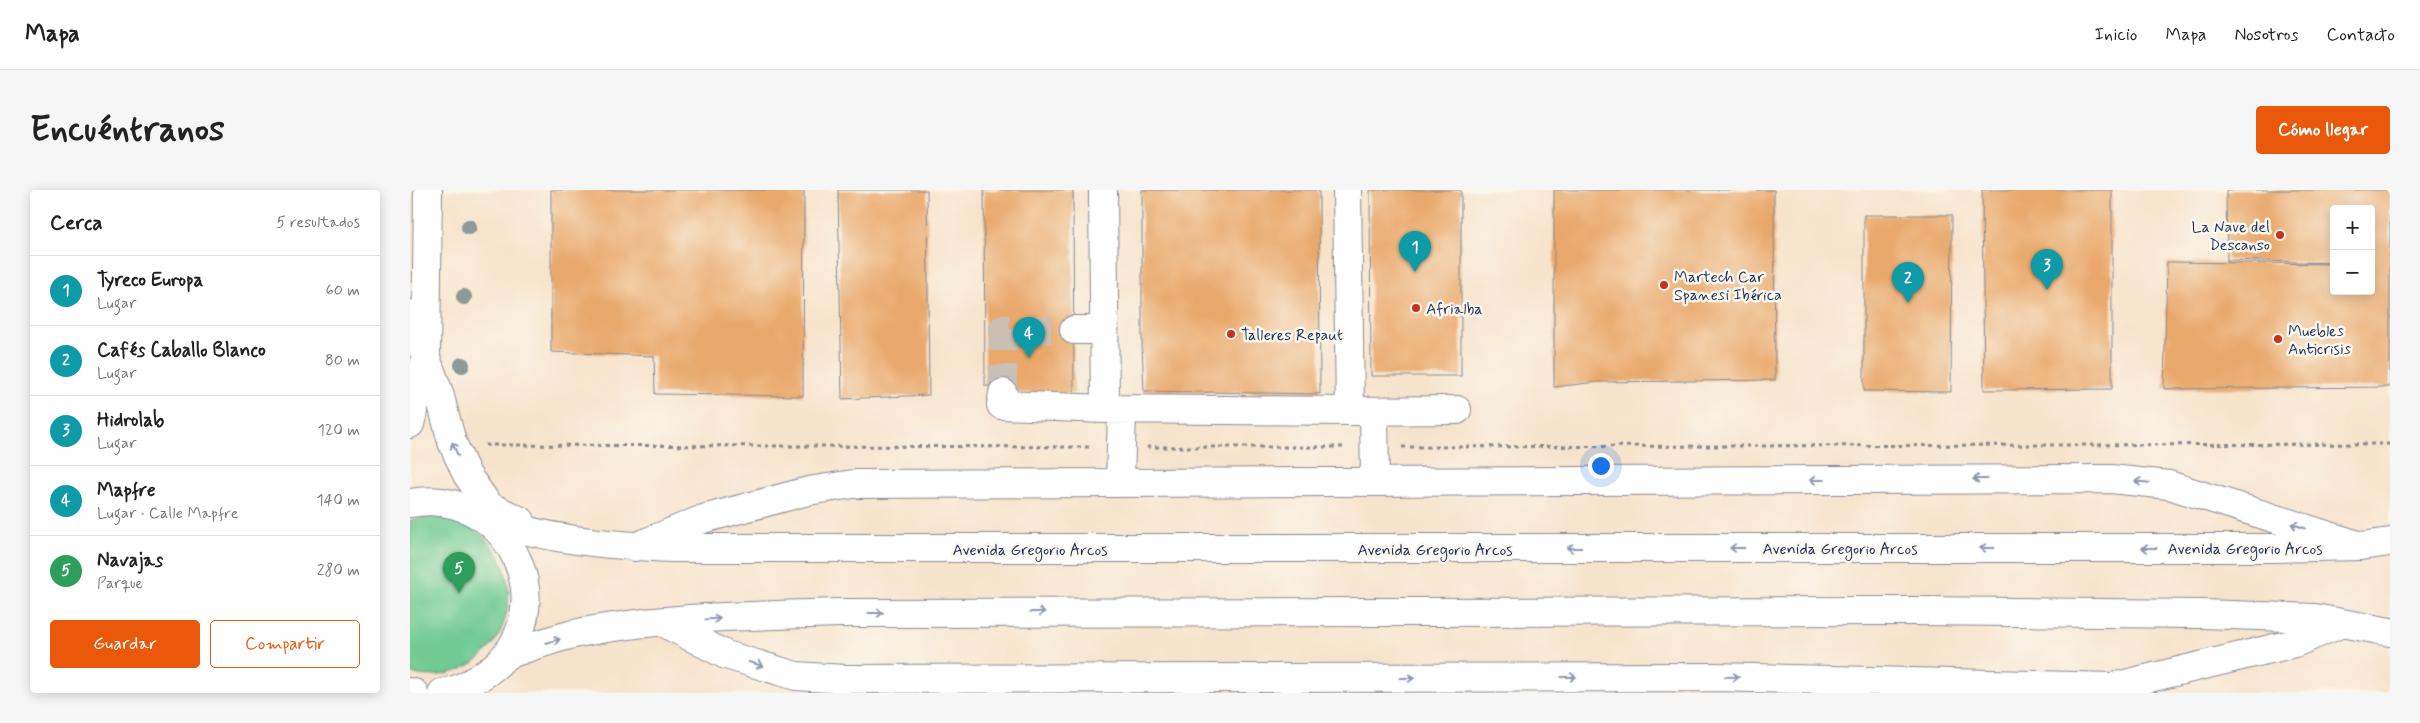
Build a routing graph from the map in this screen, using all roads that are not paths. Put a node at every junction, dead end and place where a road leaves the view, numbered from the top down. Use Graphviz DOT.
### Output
graph roads {
  1 [pos="428,190"];
  2 [pos="1103,190"];
  3 [pos="1348,190"];
  4 [pos="410,314"];
  5 [pos="1074,330"];
  6 [pos="1104,330"];
  7 [pos="426,358"];
  8 [pos="1002,393"];
  9 [pos="1113,410"];
  10 [pos="1458,410"];
  11 [pos="1362,411"];
  12 [pos="410,424"];
  13 [pos="467,475"];
  14 [pos="1375,482"];
  15 [pos="1120,483"];
  16 [pos="410,503"];
  17 [pos="479,514"];
  18 [pos="552,535"];
  19 [pos="2390,542"];
  20 [pos="2361,546"];
  21 [pos="635,547"];
  22 [pos="664,623"];
  23 [pos="2340,624"];
  24 [pos="2390,632"];
  25 [pos="492,673"];
  26 [pos="1499,685"];
  27 [pos="1335,686"];
  28 [pos="410,692"];
  29 [pos="414,693"];
  30 [pos="442,693"];
  1 -- 7 [label="main road"];
  2 -- 6 [label="main road"];
  3 -- 11 [label="main road"];
  4 -- 7 [label="main road"];
  5 -- 6 [label="main road"];
  6 -- 9 [label="main road"];
  7 -- 12 [label="main road"];
  13 -- 7 [label="main road, one-way"];
  8 -- 9 [label="main road"];
  9 -- 11 [label="main road"];
  9 -- 15 [label="main road"];
  10 -- 11 [label="main road"];
  11 -- 14 [label="main road"];
  13 -- 17 [label="main road"];
  13 -- 18 [label="main road"];
  14 -- 15 [label="main road"];
  20 -- 14 [label="main road, one-way"];
  15 -- 21 [label="main road"];
  16 -- 17 [label="main road, Avenida Gregorio Arcos"];
  17 -- 18 [label="main road, Avenida Gregorio Arcos"];
  17 -- 25 [label="main road"];
  18 -- 21 [label="main road, Avenida Gregorio Arcos"];
  19 -- 20 [label="main road, Avenida Gregorio Arcos"];
  20 -- 21 [label="main road, Avenida Gregorio Arcos, one-way"];
  22 -- 23 [label="main road, one-way"];
  25 -- 22 [label="main road, one-way"];
  22 -- 27 [label="main road, one-way"];
  23 -- 24 [label="main road"];
  26 -- 23 [label="main road, one-way"];
  25 -- 30 [label="main road"];
  27 -- 26 [label="main road, one-way"];
  28 -- 29 [label="main road"];
}
